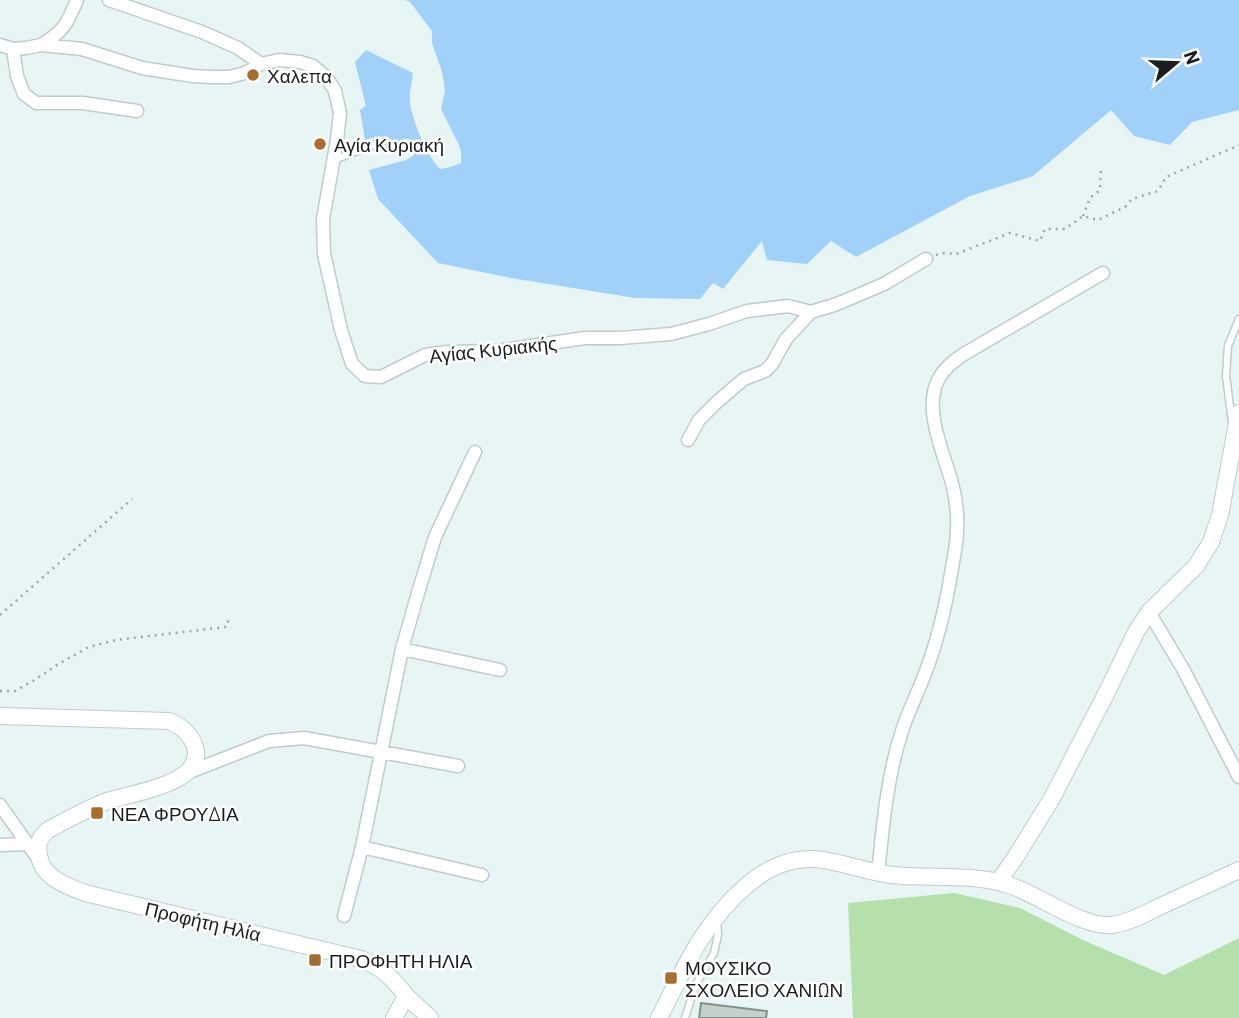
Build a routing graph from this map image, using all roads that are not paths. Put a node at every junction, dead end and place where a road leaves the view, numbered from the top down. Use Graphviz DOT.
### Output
graph roads {
  1 [pos="78,0"];
  2 [pos="109,0"];
  3 [pos="41,45"];
  4 [pos="6,47"];
  5 [pos="261,64"];
  6 [pos="137,111"];
  7 [pos="376,144"];
  8 [pos="334,160"];
  9 [pos="926,259"];
  10 [pos="1103,273"];
  11 [pos="811,312"];
  12 [pos="1239,319"];
  13 [pos="1239,413"];
  14 [pos="688,440"];
  15 [pos="1234,441"];
  16 [pos="475,452"];
  17 [pos="1149,612"];
  18 [pos="402,649"];
  19 [pos="500,670"];
  20 [pos="0,716"];
  21 [pos="381,753"];
  22 [pos="458,766"];
  23 [pos="187,773"];
  24 [pos="1239,777"];
  25 [pos="0,805"];
  26 [pos="27,844"];
  27 [pos="0,845"];
  28 [pos="362,847"];
  29 [pos="39,860"];
  30 [pos="1239,870"];
  31 [pos="878,873"];
  32 [pos="482,875"];
  33 [pos="998,881"];
  34 [pos="717,915"];
  35 [pos="344,916"];
  36 [pos="406,996"];
  37 [pos="394,1018"];
  38 [pos="430,1018"];
  39 [pos="659,1018"];
  40 [pos="685,1018"];
  1 -- 3 [label="street"];
  2 -- 5 [label="street"];
  3 -- 4 [label="street, Αγίας Κυριακής"];
  3 -- 5 [label="street, Αγίας Κυριακής"];
  4 -- 6 [label="street"];
  5 -- 8 [label="street, Αγίας Κυριακής"];
  7 -- 8 [label="lane"];
  8 -- 11 [label="street, Αγίας Κυριακής"];
  9 -- 11 [label="street, Αγίας Κυριακής"];
  10 -- 31 [label="street"];
  11 -- 14 [label="street"];
  12 -- 15 [label="lane"];
  13 -- 15 [label="street"];
  15 -- 17 [label="street"];
  16 -- 18 [label="street"];
  17 -- 24 [label="street"];
  17 -- 33 [label="street"];
  18 -- 19 [label="street"];
  18 -- 21 [label="street"];
  20 -- 23 [label="street"];
  21 -- 22 [label="street"];
  21 -- 23 [label="street"];
  21 -- 28 [label="street"];
  23 -- 29 [label="street"];
  25 -- 26 [label="street, Προφήτη Ηλία"];
  26 -- 27 [label="street"];
  26 -- 29 [label="street, Προφήτη Ηλία"];
  28 -- 32 [label="street"];
  28 -- 35 [label="street"];
  29 -- 36 [label="street, Προφήτη Ηλία"];
  30 -- 33 [label="street"];
  31 -- 33 [label="street"];
  31 -- 34 [label="street"];
  34 -- 39 [label="street"];
  34 -- 40 [label="lane"];
  36 -- 37 [label="street"];
  36 -- 38 [label="street, Προφήτη Ηλία"];
}
